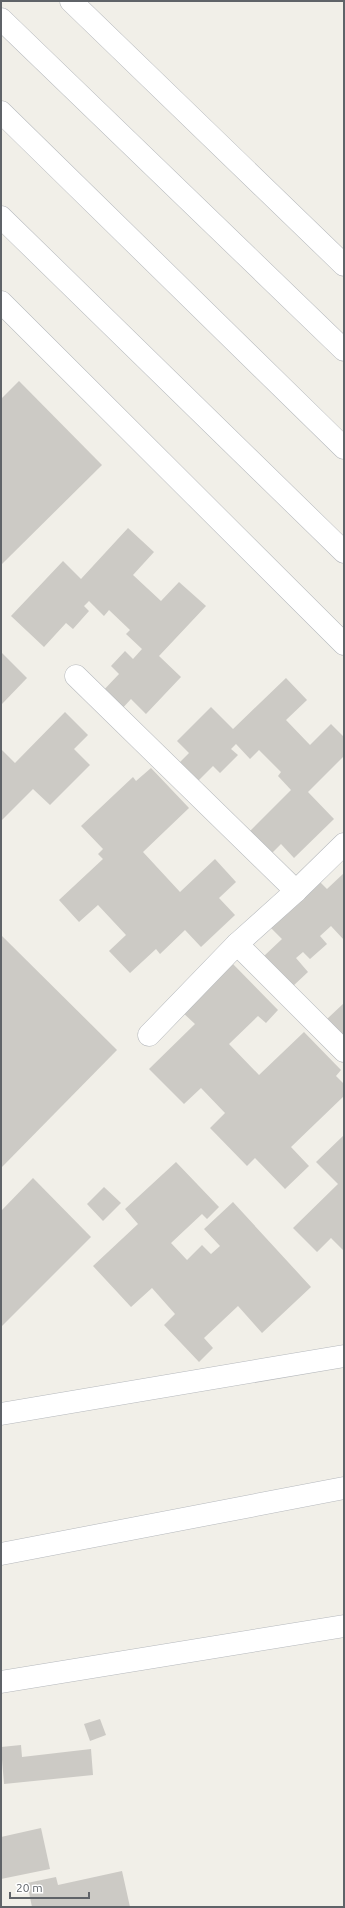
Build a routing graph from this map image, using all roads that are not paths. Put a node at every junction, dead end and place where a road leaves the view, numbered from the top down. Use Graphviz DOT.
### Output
graph roads {
  1 [pos="71,1"];
  2 [pos="1,19"];
  3 [pos="1,112"];
  4 [pos="1,217"];
  5 [pos="344,265"];
  6 [pos="1,302"];
  7 [pos="344,350"];
  8 [pos="344,448"];
  9 [pos="344,552"];
  10 [pos="344,644"];
  11 [pos="76,676"];
  12 [pos="344,844"];
  13 [pos="296,891"];
  14 [pos="236,944"];
  15 [pos="149,1035"];
  16 [pos="344,1051"];
  17 [pos="344,1356"];
  18 [pos="1,1414"];
  19 [pos="344,1488"];
  20 [pos="5,1549"];
  21 [pos="344,1626"];
  22 [pos="1,1682"];
  1 -- 5 [label="street"];
  2 -- 7 [label="street"];
  3 -- 8 [label="street"];
  4 -- 9 [label="street"];
  6 -- 10 [label="street"];
  11 -- 13 [label="street"];
  12 -- 13 [label="street"];
  13 -- 14 [label="street"];
  14 -- 15 [label="street"];
  14 -- 16 [label="street"];
  17 -- 18 [label="street"];
  19 -- 20 [label="street"];
  21 -- 22 [label="street"];
}
